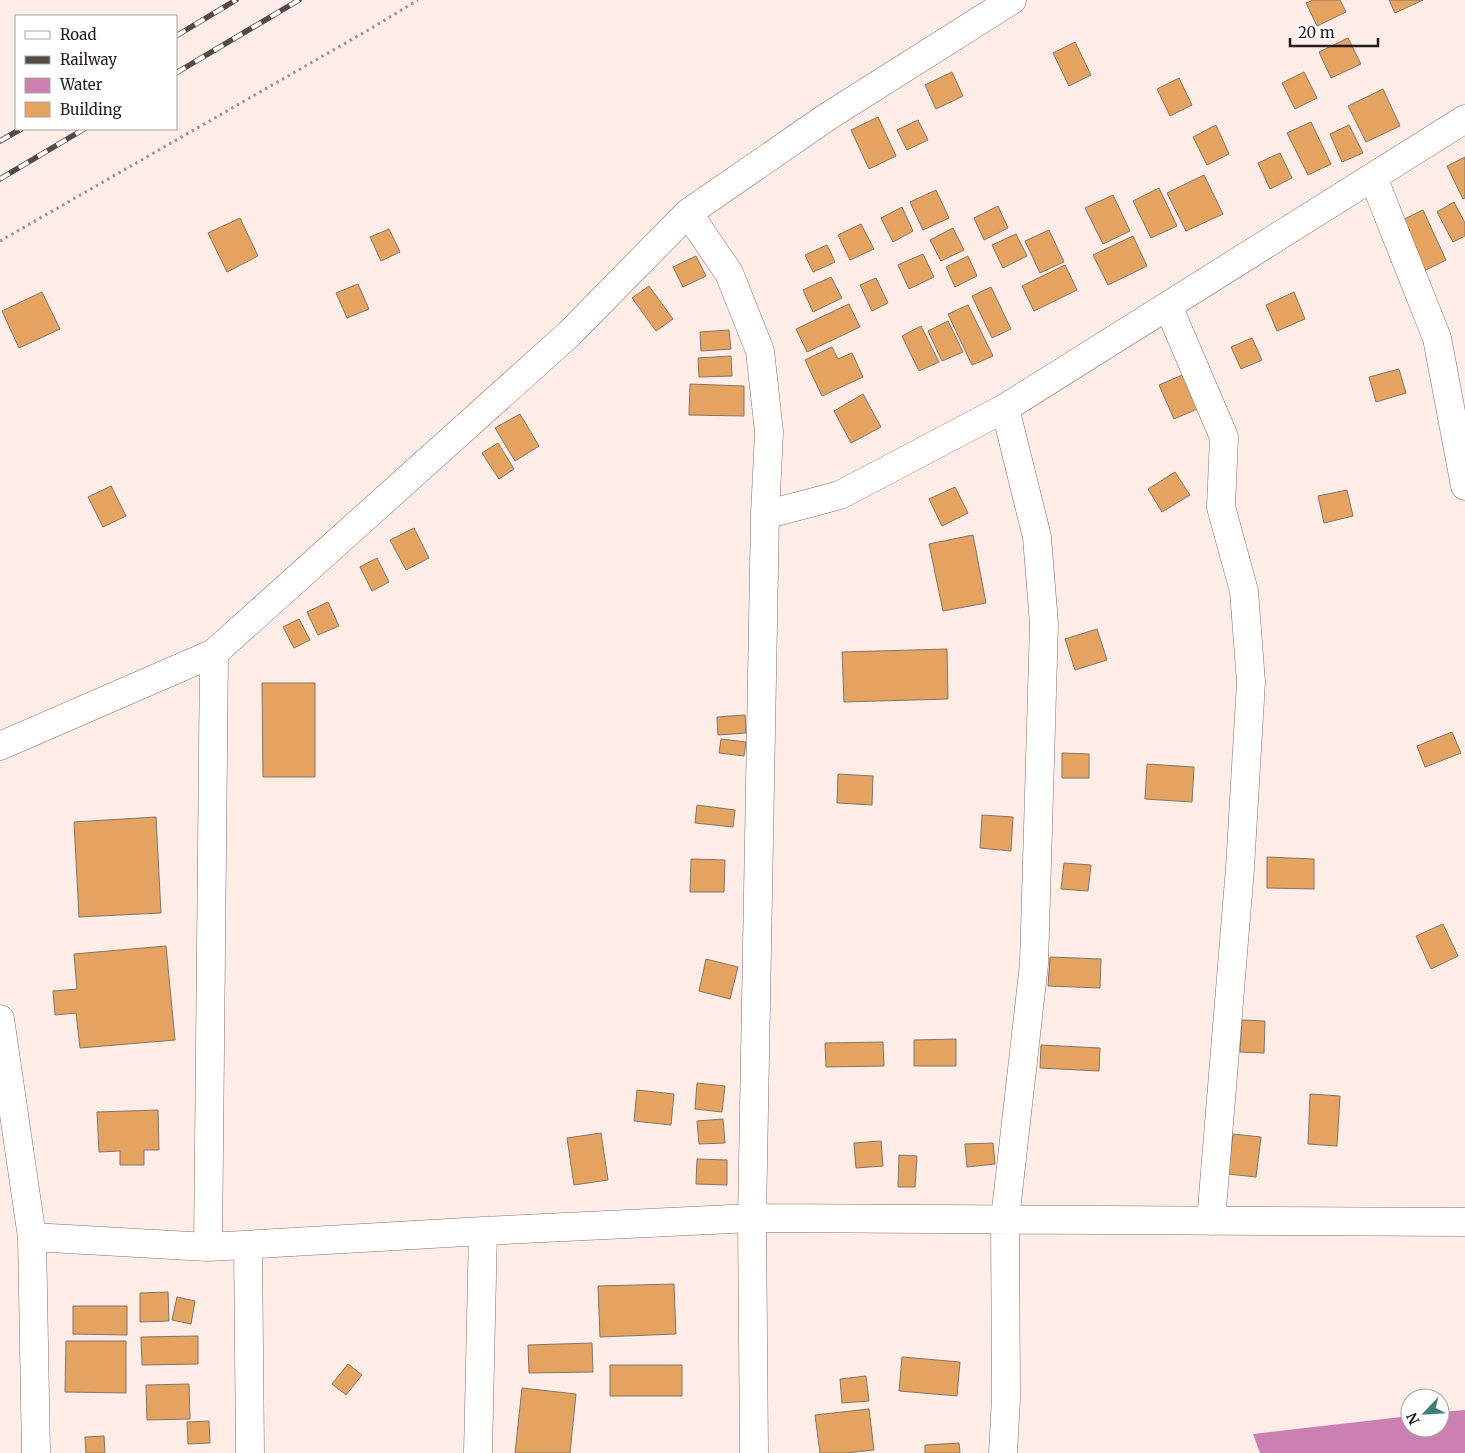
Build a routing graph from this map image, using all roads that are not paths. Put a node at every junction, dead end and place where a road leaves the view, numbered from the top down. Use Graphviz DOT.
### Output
graph roads {
  1 [pos="1012,0"];
  2 [pos="1465,119"];
  3 [pos="1373,176"];
  4 [pos="688,213"];
  5 [pos="1168,306"];
  6 [pos="1005,408"];
  7 [pos="1465,486"];
  8 [pos="765,515"];
  9 [pos="214,653"];
  10 [pos="0,746"];
  11 [pos="0,1019"];
  12 [pos="752,1218"];
  13 [pos="1005,1219"];
  14 [pos="1211,1221"];
  15 [pos="1465,1222"];
  16 [pos="483,1231"];
  17 [pos="32,1237"];
  18 [pos="248,1244"];
  19 [pos="208,1247"];
  20 [pos="36,1453"];
  21 [pos="250,1453"];
  22 [pos="478,1453"];
  23 [pos="754,1453"];
  24 [pos="1003,1453"];
  1 -- 4 [label="street"];
  2 -- 3 [label="street"];
  3 -- 5 [label="street"];
  3 -- 7 [label="street"];
  4 -- 8 [label="street"];
  4 -- 9 [label="street"];
  5 -- 6 [label="street"];
  5 -- 14 [label="street"];
  6 -- 8 [label="street"];
  6 -- 13 [label="street"];
  8 -- 12 [label="street"];
  9 -- 10 [label="street"];
  9 -- 19 [label="street"];
  11 -- 17 [label="street"];
  12 -- 13 [label="street"];
  12 -- 16 [label="street"];
  12 -- 23 [label="street"];
  13 -- 14 [label="street"];
  13 -- 24 [label="street"];
  14 -- 15 [label="street"];
  16 -- 18 [label="street"];
  16 -- 22 [label="street"];
  17 -- 19 [label="street"];
  17 -- 20 [label="street"];
  18 -- 19 [label="street"];
  18 -- 21 [label="street"];
}
